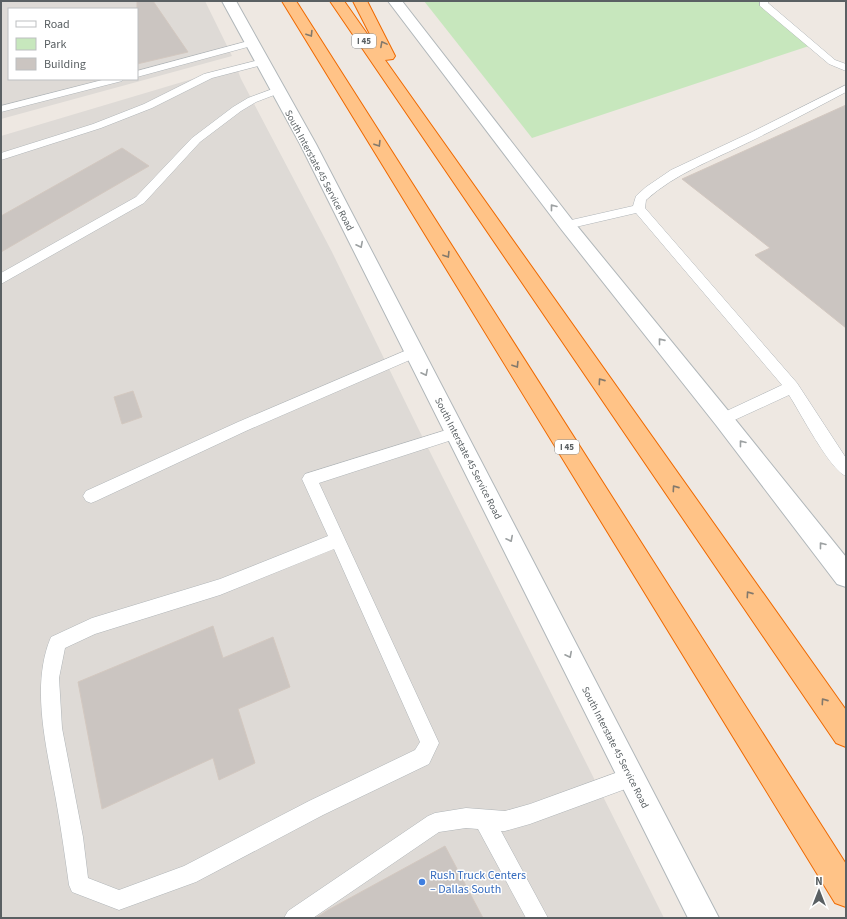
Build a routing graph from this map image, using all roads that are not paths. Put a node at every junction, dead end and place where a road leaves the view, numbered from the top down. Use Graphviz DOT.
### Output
graph roads {
  1 [pos="229,1"];
  2 [pos="289,1"];
  3 [pos="336,1"];
  4 [pos="360,1"];
  5 [pos="395,1"];
  6 [pos="764,1"];
  7 [pos="252,43"];
  8 [pos="262,62"];
  9 [pos="846,68"];
  10 [pos="138,74"];
  11 [pos="114,80"];
  12 [pos="392,81"];
  13 [pos="846,88"];
  14 [pos="278,90"];
  15 [pos="1,109"];
  16 [pos="1,156"];
  17 [pos="639,210"];
  18 [pos="567,225"];
  19 [pos="1,279"];
  20 [pos="414,352"];
  21 [pos="792,387"];
  22 [pos="723,419"];
  23 [pos="456,433"];
  24 [pos="846,469"];
  25 [pos="91,496"];
  26 [pos="338,540"];
  27 [pos="846,576"];
  28 [pos="846,733"];
  29 [pos="632,777"];
  30 [pos="484,820"];
  31 [pos="846,892"];
  32 [pos="295,918"];
  33 [pos="537,918"];
  34 [pos="704,918"];
  1 -- 7 [label="main road, South Interstate 45 Service Road"];
  2 -- 31 [label="highway, I 45, one-way"];
  3 -- 12 [label="highway, I 45"];
  12 -- 4 [label="highway, one-way"];
  18 -- 5 [label="main road, one-way"];
  6 -- 9 [label="lane"];
  7 -- 8 [label="main road, South Interstate 45 Service Road"];
  7 -- 10 [label="lane"];
  8 -- 14 [label="main road, South Interstate 45 Service Road"];
  8 -- 16 [label="lane"];
  11 -- 15 [label="lane"];
  28 -- 12 [label="highway, I 45, one-way"];
  13 -- 17 [label="lane"];
  14 -- 19 [label="lane"];
  14 -- 20 [label="main road, South Interstate 45 Service Road, one-way"];
  17 -- 18 [label="lane"];
  17 -- 21 [label="lane"];
  22 -- 18 [label="main road, one-way"];
  20 -- 23 [label="main road, South Interstate 45 Service Road, one-way"];
  20 -- 25 [label="lane"];
  21 -- 22 [label="lane"];
  21 -- 24 [label="lane"];
  27 -- 22 [label="main road, one-way"];
  23 -- 26 [label="lane"];
  23 -- 29 [label="main road, South Interstate 45 Service Road, one-way"];
  26 -- 26 [label="lane"];
  29 -- 30 [label="lane"];
  29 -- 34 [label="main road, South Interstate 45 Service Road"];
  30 -- 32 [label="lane"];
  30 -- 33 [label="lane"];
}
